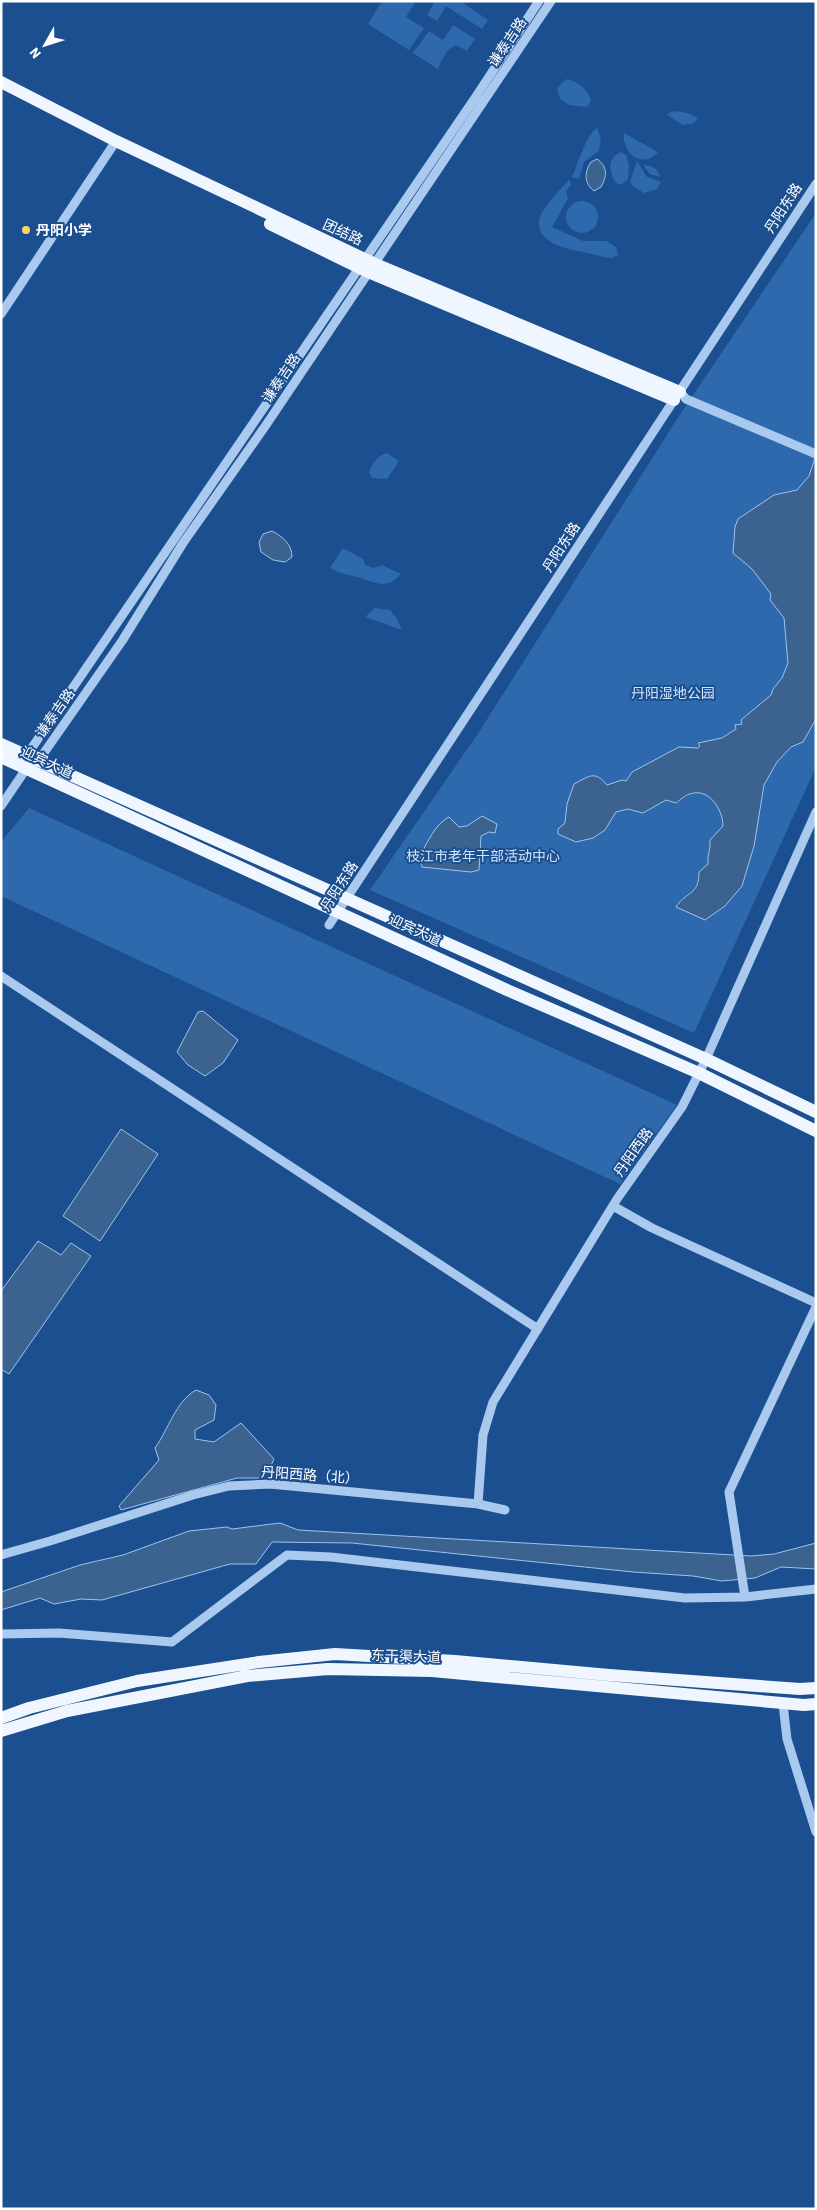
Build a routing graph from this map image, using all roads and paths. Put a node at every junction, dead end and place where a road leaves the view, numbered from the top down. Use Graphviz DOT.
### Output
graph roads {
  1 [pos="539,1"];
  2 [pos="551,1"];
  3 [pos="1,82"];
  4 [pos="1,91"];
  5 [pos="114,144"];
  6 [pos="816,184"];
  7 [pos="366,266"];
  8 [pos="1,314"];
  9 [pos="680,397"];
  10 [pos="816,454"];
  11 [pos="1,744"];
  12 [pos="27,756"];
  13 [pos="1,757"];
  14 [pos="39,760"];
  15 [pos="26,769"];
  16 [pos="1,806"];
  17 [pos="816,812"];
  18 [pos="347,899"];
  19 [pos="339,912"];
  20 [pos="329,925"];
  21 [pos="1,976"];
  22 [pos="706,1059"];
  23 [pos="699,1073"];
  24 [pos="816,1112"];
  25 [pos="816,1131"];
  26 [pos="613,1206"];
  27 [pos="816,1303"];
  28 [pos="816,1306"];
  29 [pos="538,1329"];
  30 [pos="478,1504"];
  31 [pos="505,1510"];
  32 [pos="1,1555"];
  33 [pos="816,1589"];
  34 [pos="746,1597"];
  35 [pos="1,1634"];
  36 [pos="816,1688"];
  37 [pos="783,1704"];
  38 [pos="816,1704"];
  39 [pos="1,1718"];
  40 [pos="1,1731"];
  41 [pos="816,1832"];
  1 -- 7 [label="street, 谦泰吉路"];
  2 -- 7 [label="street, 谦泰吉路"];
  3 -- 5 [label="main road, 团结路"];
  4 -- 5 [label="main road, 团结路"];
  5 -- 7 [label="main road, 团结路"];
  5 -- 8 [label="street"];
  6 -- 9 [label="street, 丹阳东路"];
  7 -- 9 [label="main road, 团结路"];
  7 -- 12 [label="street, 谦泰吉路"];
  7 -- 14 [label="street, 谦泰吉路"];
  9 -- 10 [label="street"];
  9 -- 18 [label="street, 丹阳东路"];
  11 -- 12 [label="main road, 迎宾大道"];
  12 -- 14 [label="main road, 迎宾大道"];
  12 -- 15 [label="street, 谦泰吉路"];
  13 -- 15 [label="main road, 迎宾大道"];
  14 -- 15 [label="street, 谦泰吉路"];
  14 -- 18 [label="main road, 迎宾大道"];
  15 -- 16 [label="street"];
  15 -- 19 [label="main road, 迎宾大道"];
  17 -- 22 [label="street, 丹阳西路"];
  18 -- 19 [label="street, 丹阳东路"];
  18 -- 22 [label="main road, 迎宾大道"];
  19 -- 20 [label="street, 丹阳东路"];
  19 -- 23 [label="main road, 迎宾大道"];
  21 -- 29 [label="street"];
  22 -- 23 [label="street, 丹阳西路"];
  22 -- 24 [label="main road, 迎宾大道"];
  23 -- 25 [label="main road, 迎宾大道"];
  23 -- 26 [label="street, 丹阳西路"];
  26 -- 27 [label="street"];
  26 -- 29 [label="street, 丹阳西路"];
  28 -- 34 [label="street"];
  29 -- 30 [label="street, 丹阳西路"];
  30 -- 31 [label="street, 丹阳西路（北）"];
  30 -- 32 [label="street, 丹阳西路（北）"];
  33 -- 34 [label="street"];
  34 -- 35 [label="street"];
  36 -- 39 [label="main road, 东干渠大道"];
  37 -- 38 [label="main road, 东干渠大道"];
  37 -- 40 [label="main road, 东干渠大道"];
  37 -- 41 [label="street"];
}
